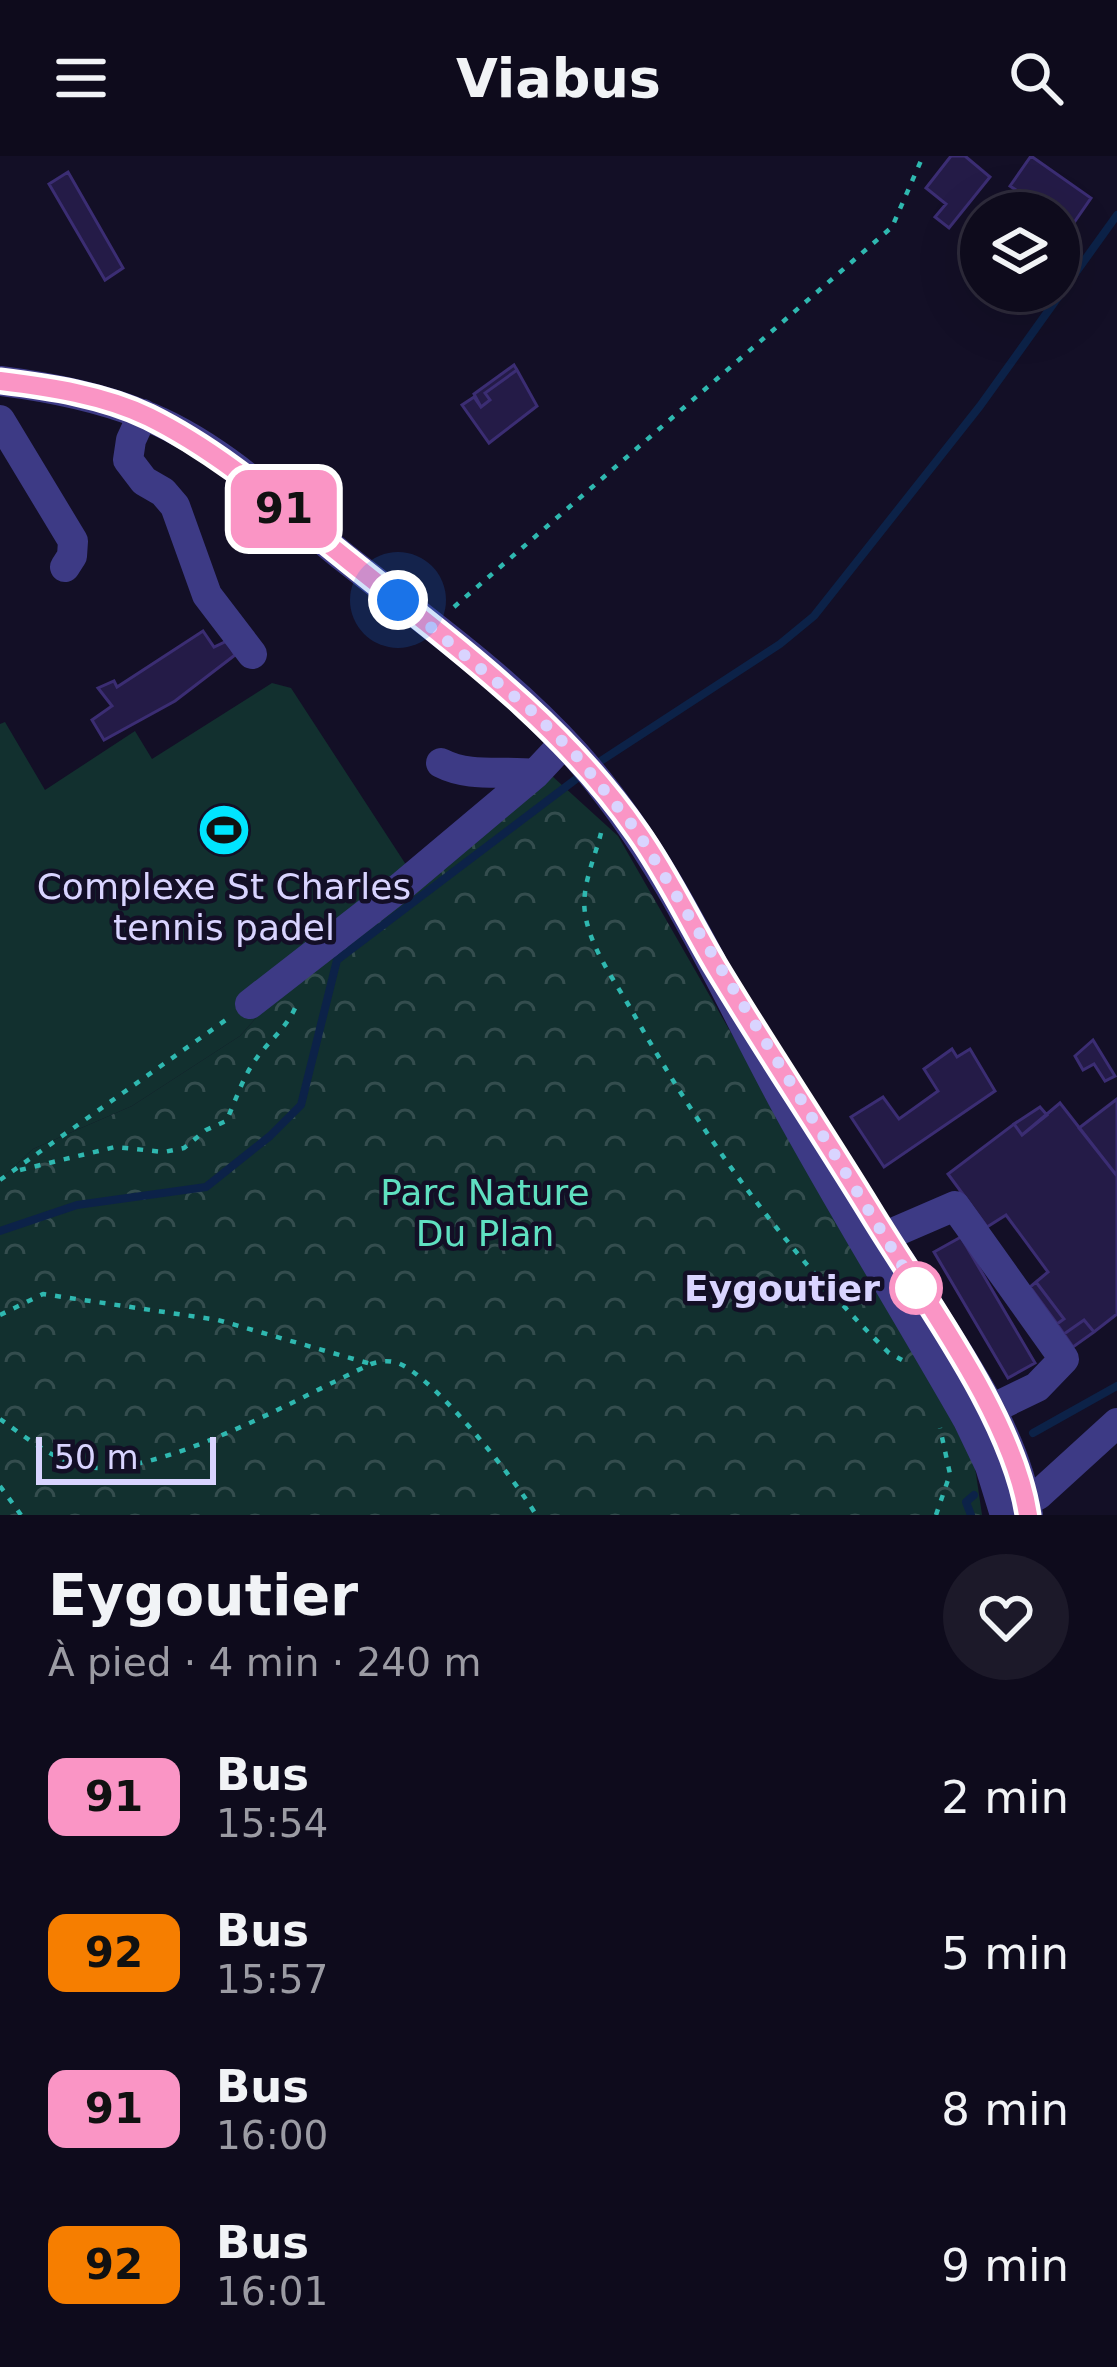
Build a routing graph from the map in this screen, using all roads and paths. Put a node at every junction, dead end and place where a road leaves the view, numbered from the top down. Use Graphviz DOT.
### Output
graph roads {
  1 [pos="923,156"];
  2 [pos="1,381"];
  3 [pos="0,391"];
  4 [pos="143,414"];
  5 [pos="0,420"];
  6 [pos="65,567"];
  7 [pos="432,627"];
  8 [pos="252,654"];
  9 [pos="570,748"];
  10 [pos="441,763"];
  11 [pos="535,774"];
  12 [pos="606,810"];
  13 [pos="298,962"];
  14 [pos="250,1004"];
  15 [pos="20,1170"];
  16 [pos="0,1180"];
  17 [pos="875,1240"];
  18 [pos="0,1315"];
  19 [pos="907,1363"];
  20 [pos="370,1364"];
  21 [pos="964,1415"];
  22 [pos="0,1419"];
  23 [pos="1117,1423"];
  24 [pos="0,1486"];
  25 [pos="1015,1509"];
  26 [pos="20,1515"];
  27 [pos="536,1515"];
  28 [pos="936,1515"];
  1 -- 7 [label="path"];
  2 -- 3 [label="street"];
  2 -- 4 [label="street"];
  4 -- 7 [label="street"];
  4 -- 8 [label="street"];
  5 -- 6 [label="street"];
  7 -- 9 [label="street"];
  9 -- 11 [label="street"];
  9 -- 12 [label="street"];
  10 -- 11 [label="street"];
  11 -- 13 [label="street"];
  12 -- 17 [label="street"];
  12 -- 19 [label="path"];
  13 -- 14 [label="street"];
  13 -- 15 [label="path"];
  14 -- 15 [label="path"];
  15 -- 16 [label="path"];
  17 -- 21 [label="street"];
  17 -- 21 [label="street"];
  18 -- 20 [label="path"];
  20 -- 22 [label="path"];
  20 -- 27 [label="path"];
  21 -- 25 [label="street"];
  21 -- 28 [label="path"];
  23 -- 25 [label="street"];
  24 -- 26 [label="path"];
}
